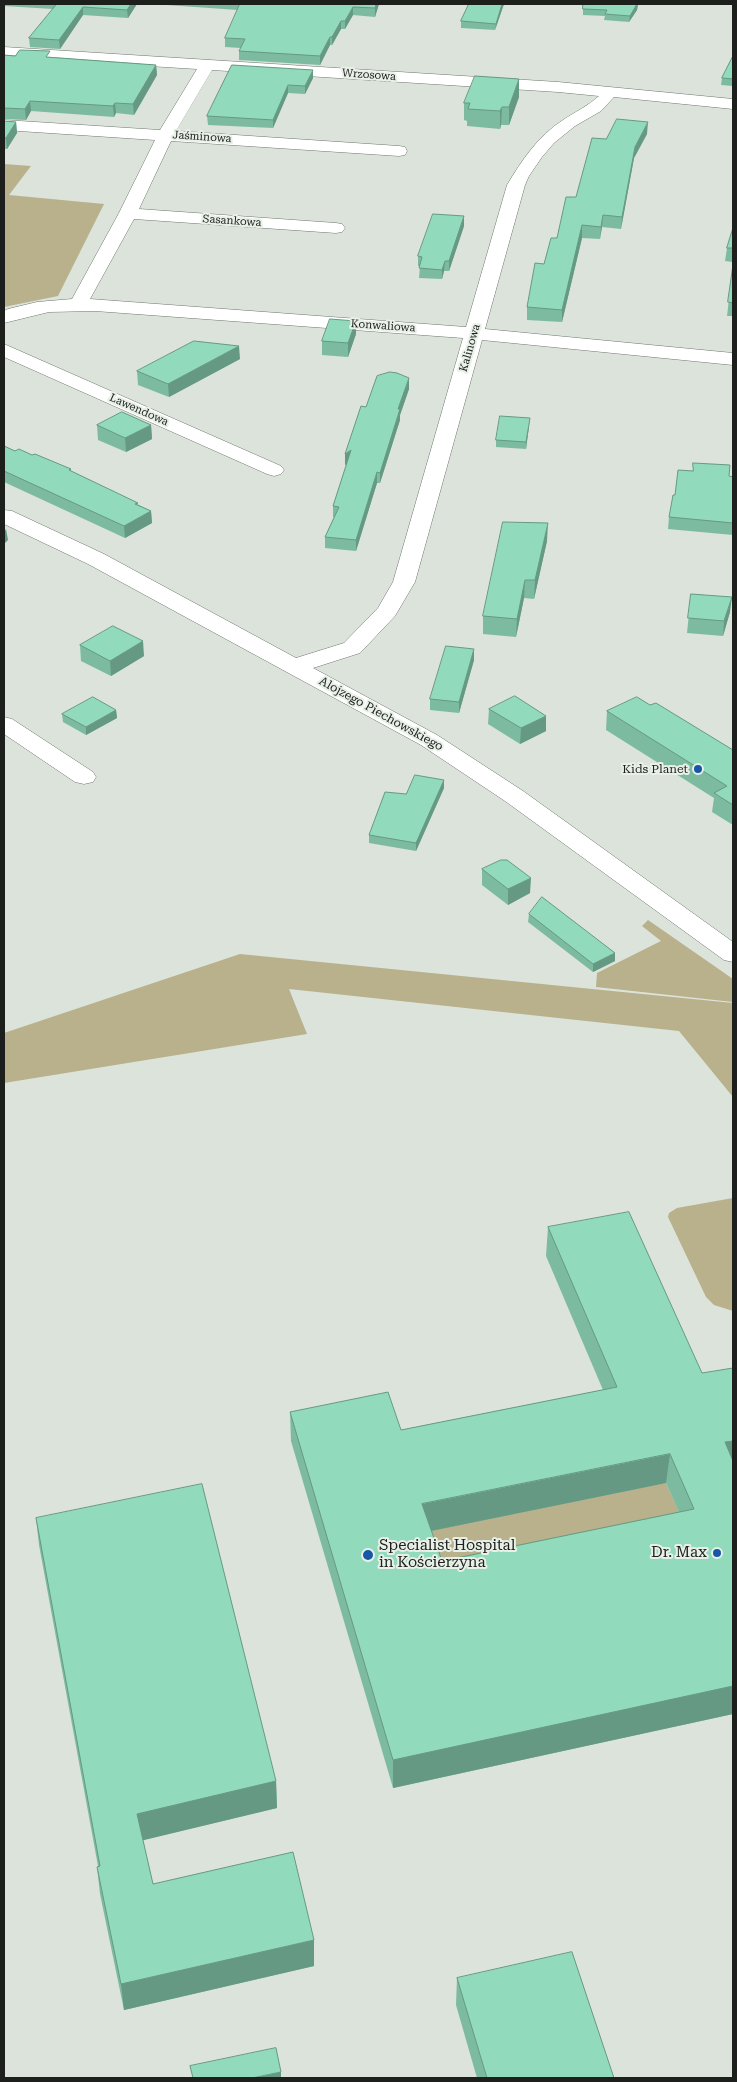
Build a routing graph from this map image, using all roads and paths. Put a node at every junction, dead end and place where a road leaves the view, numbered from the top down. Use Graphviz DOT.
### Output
graph roads {
  1 [pos="4,52"];
  2 [pos="207,65"];
  3 [pos="610,92"];
  4 [pos="733,104"];
  5 [pos="4,124"];
  6 [pos="166,134"];
  7 [pos="399,151"];
  8 [pos="128,213"];
  9 [pos="336,228"];
  10 [pos="78,305"];
  11 [pos="4,317"];
  12 [pos="474,333"];
  13 [pos="4,350"];
  14 [pos="733,358"];
  15 [pos="274,470"];
  16 [pos="4,516"];
  17 [pos="296,666"];
  18 [pos="4,724"];
  19 [pos="84,777"];
  20 [pos="733,954"];
  1 -- 2 [label="street, Wrzosowa"];
  2 -- 3 [label="street, Wrzosowa"];
  2 -- 6 [label="street"];
  3 -- 4 [label="street, Wrzosowa"];
  3 -- 12 [label="street, Kalinowa"];
  5 -- 6 [label="street, Jaśminowa"];
  6 -- 7 [label="street, Jaśminowa"];
  6 -- 8 [label="street"];
  8 -- 9 [label="street, Sasankowa"];
  8 -- 10 [label="street"];
  10 -- 11 [label="street, Konwaliowa"];
  10 -- 12 [label="street, Konwaliowa"];
  12 -- 14 [label="street, Konwaliowa"];
  12 -- 17 [label="street, Kalinowa"];
  13 -- 15 [label="street, Lawendowa"];
  16 -- 17 [label="street, Alojzego Piechowskiego"];
  17 -- 20 [label="street, Alojzego Piechowskiego"];
  18 -- 19 [label="street"];
}
